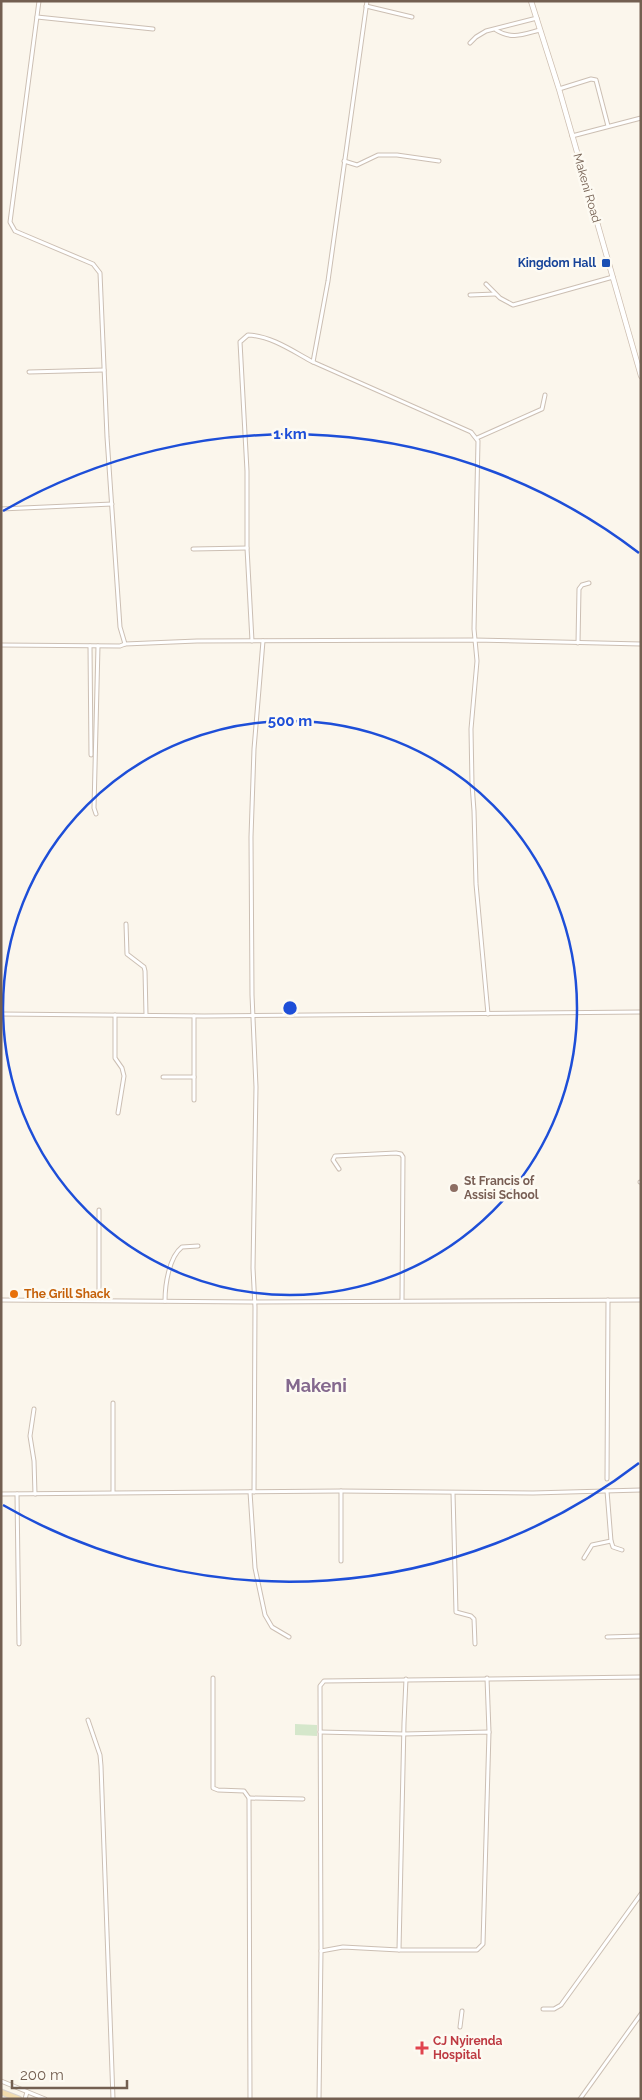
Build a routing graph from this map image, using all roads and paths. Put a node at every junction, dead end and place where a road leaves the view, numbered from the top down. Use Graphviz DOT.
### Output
graph roads {
  1 [pos="39,1"];
  2 [pos="531,1"];
  3 [pos="366,3"];
  4 [pos="412,17"];
  5 [pos="37,18"];
  6 [pos="538,18"];
  7 [pos="152,29"];
  8 [pos="496,30"];
  9 [pos="541,30"];
  10 [pos="470,43"];
  11 [pos="559,89"];
  12 [pos="641,118"];
  13 [pos="608,126"];
  14 [pos="572,136"];
  15 [pos="344,161"];
  16 [pos="438,161"];
  17 [pos="613,277"];
  18 [pos="486,284"];
  19 [pos="495,294"];
  20 [pos="470,295"];
  21 [pos="313,362"];
  22 [pos="104,370"];
  23 [pos="29,372"];
  24 [pos="641,376"];
  25 [pos="545,395"];
  26 [pos="477,438"];
  27 [pos="112,504"];
  28 [pos="1,509"];
  29 [pos="247,548"];
  30 [pos="193,550"];
  31 [pos="589,583"];
  32 [pos="474,640"];
  33 [pos="252,641"];
  34 [pos="263,641"];
  35 [pos="578,643"];
  36 [pos="125,644"];
  37 [pos="641,644"];
  38 [pos="1,645"];
  39 [pos="90,646"];
  40 [pos="98,646"];
  41 [pos="91,755"];
  42 [pos="96,814"];
  43 [pos="126,924"];
  44 [pos="641,1012"];
  45 [pos="1,1014"];
  46 [pos="146,1014"];
  47 [pos="488,1014"];
  48 [pos="115,1015"];
  49 [pos="194,1016"];
  50 [pos="252,1016"];
  51 [pos="163,1077"];
  52 [pos="194,1077"];
  53 [pos="194,1100"];
  54 [pos="118,1114"];
  55 [pos="339,1169"];
  56 [pos="99,1210"];
  57 [pos="198,1246"];
  58 [pos="1,1300"];
  59 [pos="99,1300"];
  60 [pos="165,1300"];
  61 [pos="402,1300"];
  62 [pos="608,1300"];
  63 [pos="641,1300"];
  64 [pos="254,1302"];
  65 [pos="113,1403"];
  66 [pos="34,1408"];
  67 [pos="607,1479"];
  68 [pos="641,1490"];
  69 [pos="341,1491"];
  70 [pos="607,1491"];
  71 [pos="113,1492"];
  72 [pos="252,1492"];
  73 [pos="453,1493"];
  74 [pos="1,1494"];
  75 [pos="17,1494"];
  76 [pos="36,1494"];
  77 [pos="611,1541"];
  78 [pos="622,1550"];
  79 [pos="584,1558"];
  80 [pos="341,1561"];
  81 [pos="641,1636"];
  82 [pos="289,1637"];
  83 [pos="607,1637"];
  84 [pos="19,1644"];
  85 [pos="475,1644"];
  86 [pos="641,1677"];
  87 [pos="212,1678"];
  88 [pos="487,1678"];
  89 [pos="406,1680"];
  90 [pos="88,1720"];
  91 [pos="320,1732"];
  92 [pos="489,1732"];
  93 [pos="404,1734"];
  94 [pos="249,1798"];
  95 [pos="303,1798"];
  96 [pos="641,1894"];
  97 [pos="400,1950"];
  98 [pos="321,1951"];
  99 [pos="543,2009"];
  100 [pos="462,2012"];
  101 [pos="641,2014"];
  102 [pos="460,2027"];
  103 [pos="1,2081"];
  104 [pos="1,2092"];
  105 [pos="27,2092"];
  106 [pos="19,2099"];
  107 [pos="25,2099"];
  108 [pos="45,2099"];
  109 [pos="112,2099"];
  110 [pos="250,2099"];
  111 [pos="319,2099"];
  112 [pos="580,2099"];
  1 -- 5 [label="street"];
  2 -- 6 [label="main road, Makeni Road"];
  3 -- 4 [label="street"];
  3 -- 15 [label="street"];
  5 -- 7 [label="street"];
  5 -- 22 [label="street"];
  6 -- 8 [label="street"];
  6 -- 9 [label="main road, Makeni Road"];
  8 -- 9 [label="street"];
  8 -- 10 [label="street"];
  9 -- 11 [label="main road, Makeni Road"];
  11 -- 13 [label="street"];
  11 -- 14 [label="main road, Makeni Road"];
  12 -- 13 [label="street"];
  13 -- 14 [label="street"];
  14 -- 17 [label="main road, Makeni Road"];
  15 -- 16 [label="street"];
  15 -- 21 [label="street"];
  17 -- 19 [label="street"];
  17 -- 24 [label="main road, Makeni Road"];
  18 -- 19 [label="street"];
  19 -- 20 [label="street"];
  21 -- 26 [label="street"];
  21 -- 29 [label="street"];
  22 -- 23 [label="street"];
  22 -- 27 [label="street"];
  25 -- 26 [label="street"];
  26 -- 32 [label="street"];
  27 -- 28 [label="street"];
  27 -- 36 [label="street"];
  29 -- 30 [label="street"];
  29 -- 33 [label="street"];
  31 -- 35 [label="street"];
  32 -- 34 [label="street"];
  32 -- 35 [label="street"];
  32 -- 47 [label="street"];
  33 -- 34 [label="street"];
  33 -- 36 [label="street"];
  34 -- 50 [label="street"];
  35 -- 37 [label="street"];
  36 -- 40 [label="street"];
  38 -- 39 [label="street"];
  39 -- 40 [label="street"];
  39 -- 41 [label="street"];
  40 -- 42 [label="street"];
  43 -- 46 [label="street"];
  44 -- 47 [label="street"];
  45 -- 48 [label="street"];
  46 -- 48 [label="street"];
  46 -- 49 [label="street"];
  47 -- 50 [label="street"];
  48 -- 54 [label="street"];
  49 -- 50 [label="street"];
  49 -- 52 [label="street"];
  50 -- 64 [label="street"];
  51 -- 52 [label="street"];
  52 -- 53 [label="street"];
  55 -- 61 [label="street"];
  56 -- 59 [label="street"];
  57 -- 60 [label="street"];
  58 -- 59 [label="street"];
  59 -- 60 [label="street"];
  60 -- 64 [label="street"];
  61 -- 62 [label="street"];
  61 -- 64 [label="street"];
  62 -- 63 [label="street"];
  62 -- 67 [label="street"];
  64 -- 72 [label="street"];
  65 -- 71 [label="street"];
  66 -- 76 [label="street"];
  68 -- 70 [label="street"];
  69 -- 72 [label="street"];
  69 -- 73 [label="street"];
  69 -- 80 [label="street"];
  70 -- 73 [label="street"];
  70 -- 77 [label="street"];
  71 -- 72 [label="street"];
  71 -- 76 [label="street"];
  72 -- 82 [label="street"];
  73 -- 85 [label="street"];
  74 -- 75 [label="street"];
  75 -- 76 [label="street"];
  75 -- 84 [label="street"];
  77 -- 78 [label="street"];
  77 -- 79 [label="street"];
  81 -- 83 [label="street"];
  86 -- 88 [label="street"];
  87 -- 94 [label="street"];
  88 -- 89 [label="street"];
  88 -- 92 [label="street"];
  89 -- 91 [label="street"];
  89 -- 93 [label="street"];
  90 -- 109 [label="street"];
  91 -- 93 [label="street"];
  91 -- 98 [label="street"];
  92 -- 93 [label="street"];
  92 -- 97 [label="street"];
  93 -- 97 [label="street"];
  94 -- 95 [label="street"];
  94 -- 110 [label="street"];
  96 -- 99 [label="street"];
  97 -- 98 [label="street"];
  98 -- 111 [label="street"];
  100 -- 102 [label="street"];
  101 -- 112 [label="street"];
  103 -- 105 [label="street"];
  104 -- 106 [label="main road"];
  105 -- 107 [label="street"];
  105 -- 108 [label="street"];
}
